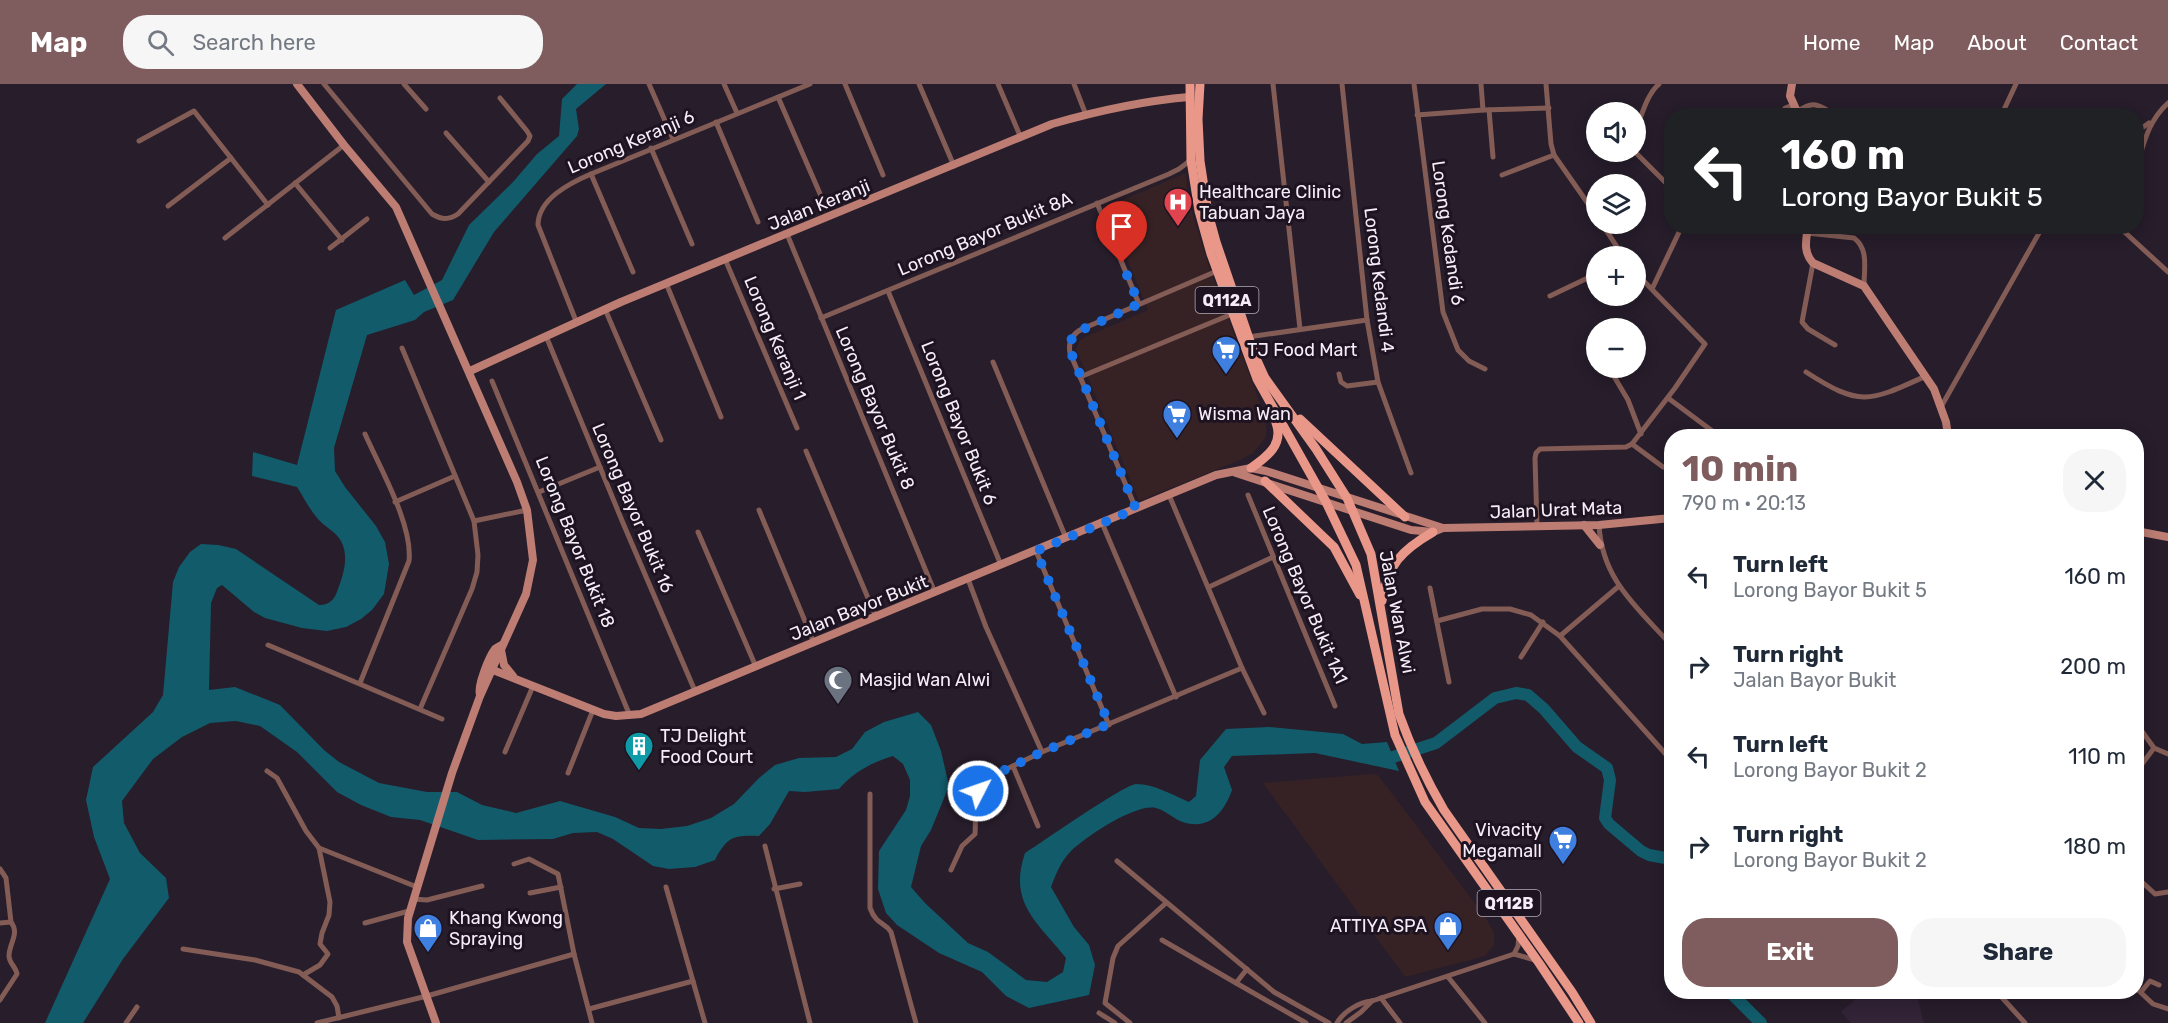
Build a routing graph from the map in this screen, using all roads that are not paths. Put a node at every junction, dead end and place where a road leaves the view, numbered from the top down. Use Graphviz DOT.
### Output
graph roads {
  1 [pos="297,84"];
  2 [pos="324,84"];
  3 [pos="404,84"];
  4 [pos="650,84"];
  5 [pos="724,84"];
  6 [pos="810,84"];
  7 [pos="845,84"];
  8 [pos="919,84"];
  9 [pos="998,84"];
  10 [pos="1074,84"];
  11 [pos="1190,84"];
  12 [pos="1200,84"];
  13 [pos="1273,84"];
  14 [pos="1342,84"];
  15 [pos="1414,84"];
  16 [pos="1481,84"];
  17 [pos="1546,84"];
  18 [pos="1659,84"];
  19 [pos="1792,84"];
  20 [pos="2016,84"];
  21 [pos="797,86"];
  22 [pos="778,97"];
  23 [pos="1189,97"];
  24 [pos="500,98"];
  25 [pos="2168,103"];
  26 [pos="1646,106"];
  27 [pos="1549,108"];
  28 [pos="1795,108"];
  29 [pos="1801,108"];
  30 [pos="1821,108"];
  31 [pos="2005,108"];
  32 [pos="426,109"];
  33 [pos="1486,110"];
  34 [pos="737,112"];
  35 [pos="1086,115"];
  36 [pos="1417,115"];
  37 [pos="2152,121"];
  38 [pos="716,122"];
  39 [pos="2144,126"];
  40 [pos="446,133"];
  41 [pos="1021,138"];
  42 [pos="673,140"];
  43 [pos="139,141"];
  44 [pos="2144,142"];
  45 [pos="344,145"];
  46 [pos="651,148"];
  47 [pos="1554,154"];
  48 [pos="231,158"];
  49 [pos="1493,158"];
  50 [pos="1191,160"];
  51 [pos="1645,162"];
  52 [pos="954,166"];
  53 [pos="591,174"];
  54 [pos="1502,175"];
  55 [pos="883,176"];
  56 [pos="1664,181"];
  57 [pos="489,182"];
  58 [pos="295,183"];
  59 [pos="820,196"];
  60 [pos="1586,200"];
  61 [pos="1097,203"];
  62 [pos="268,205"];
  63 [pos="168,206"];
  64 [pos="367,219"];
  65 [pos="758,222"];
  66 [pos="787,234"];
  67 [pos="1678,234"];
  68 [pos="1807,234"];
  69 [pos="1830,234"];
  70 [pos="2039,234"];
  71 [pos="2127,234"];
  72 [pos="225,238"];
  73 [pos="342,240"];
  74 [pos="692,244"];
  75 [pos="330,248"];
  76 [pos="725,259"];
  77 [pos="1813,263"];
  78 [pos="1217,271"];
  79 [pos="633,272"];
  80 [pos="2168,272"];
  81 [pos="1586,279"];
  82 [pos="666,283"];
  83 [pos="1646,283"];
  84 [pos="1864,286"];
  85 [pos="1652,289"];
  86 [pos="888,291"];
  87 [pos="1550,296"];
  88 [pos="1139,304"];
  89 [pos="605,309"];
  90 [pos="1232,314"];
  91 [pos="821,318"];
  92 [pos="1367,320"];
  93 [pos="576,321"];
  94 [pos="1300,329"];
  95 [pos="546,336"];
  96 [pos="1248,337"];
  97 [pos="1835,345"];
  98 [pos="402,348"];
  99 [pos="993,362"];
  100 [pos="1485,369"];
  101 [pos="470,371"];
  102 [pos="1806,372"];
  103 [pos="1339,374"];
  104 [pos="1080,376"];
  105 [pos="1926,376"];
  106 [pos="1615,378"];
  107 [pos="492,381"];
  108 [pos="1378,382"];
  109 [pos="1668,398"];
  110 [pos="1268,400"];
  111 [pos="1941,407"];
  112 [pos="1293,414"];
  113 [pos="721,417"];
  114 [pos="797,428"];
  115 [pos="1710,429"];
  116 [pos="1946,429"];
  117 [pos="365,434"];
  118 [pos="1641,434"];
  119 [pos="661,440"];
  120 [pos="1632,444"];
  121 [pos="806,451"];
  122 [pos="600,467"];
  123 [pos="1663,467"];
  124 [pos="1251,468"];
  125 [pos="1235,472"];
  126 [pos="1411,473"];
  127 [pos="455,476"];
  128 [pos="1265,481"];
  129 [pos="1316,486"];
  130 [pos="539,492"];
  131 [pos="1169,495"];
  132 [pos="1248,495"];
  133 [pos="1347,498"];
  134 [pos="1325,500"];
  135 [pos="395,502"];
  136 [pos="1136,509"];
  137 [pos="527,510"];
  138 [pos="759,510"];
  139 [pos="1353,512"];
  140 [pos="1405,518"];
  141 [pos="1664,520"];
  142 [pos="474,521"];
  143 [pos="1102,523"];
  144 [pos="1538,525"];
  145 [pos="1584,525"];
  146 [pos="1599,525"];
  147 [pos="1443,528"];
  148 [pos="698,532"];
  149 [pos="1433,532"];
  150 [pos="2144,532"];
  151 [pos="2168,537"];
  152 [pos="1066,538"];
  153 [pos="1600,545"];
  154 [pos="1036,551"];
  155 [pos="1273,557"];
  156 [pos="1001,565"];
  157 [pos="968,579"];
  158 [pos="1209,586"];
  159 [pos="1619,586"];
  160 [pos="1430,588"];
  161 [pos="935,593"];
  162 [pos="1366,608"];
  163 [pos="1381,609"];
  164 [pos="876,618"];
  165 [pos="1437,621"];
  166 [pos="1543,622"];
  167 [pos="1560,636"];
  168 [pos="1664,637"];
  169 [pos="814,643"];
  170 [pos="268,645"];
  171 [pos="502,646"];
  172 [pos="1521,657"];
  173 [pos="756,667"];
  174 [pos="1242,668"];
  175 [pos="493,670"];
  176 [pos="515,678"];
  177 [pos="1449,682"];
  178 [pos="360,683"];
  179 [pos="533,686"];
  180 [pos="696,691"];
  181 [pos="481,694"];
  182 [pos="1176,697"];
  183 [pos="1335,706"];
  184 [pos="420,709"];
  185 [pos="593,710"];
  186 [pos="1264,713"];
  187 [pos="630,716"];
  188 [pos="442,719"];
  189 [pos="1109,724"];
  190 [pos="2144,734"];
  191 [pos="2154,748"];
  192 [pos="505,752"];
  193 [pos="1042,752"];
  194 [pos="1664,752"];
  195 [pos="2168,754"];
  196 [pos="2144,761"];
  197 [pos="1013,766"];
  198 [pos="267,771"];
  199 [pos="568,773"];
  200 [pos="870,794"];
  201 [pos="1038,826"];
  202 [pos="765,846"];
  203 [pos="319,848"];
  204 [pos="1117,861"];
  205 [pos="514,864"];
  206 [pos="0,869"];
  207 [pos="951,870"];
  208 [pos="800,884"];
  209 [pos="2144,884"];
  210 [pos="482,886"];
  211 [pos="417,887"];
  212 [pos="561,887"];
  213 [pos="666,887"];
  214 [pos="774,889"];
  215 [pos="2168,892"];
  216 [pos="530,893"];
  217 [pos="413,899"];
  218 [pos="1166,903"];
  219 [pos="409,910"];
  220 [pos="11,922"];
  221 [pos="0,923"];
  222 [pos="365,923"];
  223 [pos="1519,935"];
  224 [pos="1162,940"];
  225 [pos="183,950"];
  226 [pos="574,954"];
  227 [pos="1514,954"];
  228 [pos="1539,963"];
  229 [pos="1247,969"];
  230 [pos="303,975"];
  231 [pos="1448,977"];
  232 [pos="693,981"];
  233 [pos="1236,983"];
  234 [pos="2159,985"];
  235 [pos="2144,986"];
  236 [pos="427,996"];
  237 [pos="2144,996"];
  238 [pos="1381,998"];
  239 [pos="2003,999"];
  240 [pos="0,1000"];
  241 [pos="1372,1001"];
  242 [pos="137,1007"];
  243 [pos="589,1009"];
  244 [pos="2168,1009"];
  245 [pos="1099,1013"];
  246 [pos="339,1018"];
  247 [pos="126,1023"];
  248 [pos="317,1023"];
  249 [pos="436,1023"];
  250 [pos="592,1023"];
  251 [pos="705,1023"];
  252 [pos="810,1023"];
  253 [pos="916,1023"];
  254 [pos="1115,1023"];
  255 [pos="1130,1023"];
  256 [pos="1305,1023"];
  257 [pos="1329,1023"];
  258 [pos="1337,1023"];
  259 [pos="1346,1023"];
  260 [pos="1400,1023"];
  261 [pos="1485,1023"];
  262 [pos="1579,1023"];
  263 [pos="1591,1023"];
  264 [pos="2025,1023"];
  1 -- 45 [label="street"];
  2 -- 57 [label="street"];
  3 -- 32 [label="street"];
  4 -- 42 [label="street"];
  5 -- 34 [label="street"];
  6 -- 21 [label="street, Lorong Keranji 6"];
  7 -- 55 [label="street"];
  8 -- 52 [label="street"];
  9 -- 41 [label="street"];
  10 -- 35 [label="street"];
  11 -- 23 [label="main road, Jalan Wan Alwi / Q112A"];
  12 -- 96 [label="main road, Jalan Wan Alwi / Q112B"];
  13 -- 94 [label="street"];
  14 -- 92 [label="street, Lorong Kedandi 4"];
  15 -- 36 [label="street, Lorong Kedandi 6"];
  16 -- 33 [label="street"];
  17 -- 27 [label="street"];
  18 -- 26 [label="street"];
  19 -- 28 [label="street"];
  20 -- 31 [label="street"];
  21 -- 22 [label="street, Lorong Keranji 6"];
  22 -- 34 [label="street, Lorong Keranji 6"];
  22 -- 59 [label="street"];
  23 -- 35 [label="street, Jalan Keranji"];
  23 -- 50 [label="main road, Jalan Wan Alwi / Q112A"];
  24 -- 57 [label="street"];
  25 -- 37 [label="street"];
  27 -- 33 [label="street"];
  27 -- 47 [label="street"];
  29 -- 30 [label="street"];
  33 -- 36 [label="street"];
  33 -- 49 [label="street"];
  34 -- 38 [label="street, Lorong Keranji 6"];
  35 -- 41 [label="street, Jalan Keranji"];
  36 -- 100 [label="street, Lorong Kedandi 6"];
  37 -- 39 [label="street"];
  37 -- 44 [label="street"];
  38 -- 42 [label="street, Lorong Keranji 6"];
  38 -- 65 [label="street"];
  40 -- 57 [label="street"];
  41 -- 52 [label="street, Jalan Keranji"];
  42 -- 46 [label="street, Lorong Keranji 6"];
  43 -- 48 [label="street"];
  45 -- 58 [label="street"];
  45 -- 101 [label="street"];
  46 -- 53 [label="street, Lorong Keranji 6"];
  46 -- 74 [label="street"];
  47 -- 54 [label="street"];
  47 -- 60 [label="street"];
  48 -- 62 [label="street"];
  48 -- 63 [label="street"];
  50 -- 61 [label="street, Lorong Bayor Bukit 8A"];
  50 -- 78 [label="main road, Jalan Wan Alwi / Q112A"];
  51 -- 56 [label="street"];
  52 -- 66 [label="street, Jalan Keranji"];
  53 -- 79 [label="street"];
  53 -- 93 [label="street, Lorong Keranji 6"];
  58 -- 62 [label="street"];
  58 -- 73 [label="street"];
  61 -- 86 [label="street, Lorong Bayor Bukit 8A"];
  61 -- 88 [label="street"];
  62 -- 72 [label="street"];
  64 -- 73 [label="street"];
  66 -- 76 [label="street, Jalan Keranji"];
  66 -- 91 [label="street, Lorong Bayor Bukit 8"];
  67 -- 85 [label="street"];
  68 -- 77 [label="street"];
  69 -- 84 [label="street"];
  70 -- 111 [label="street"];
  71 -- 80 [label="street"];
  73 -- 75 [label="street"];
  76 -- 82 [label="street, Jalan Keranji"];
  76 -- 114 [label="street, Lorong Keranji 1"];
  77 -- 84 [label="street"];
  77 -- 97 [label="street"];
  78 -- 88 [label="street"];
  78 -- 90 [label="main road, Jalan Wan Alwi / Q112A"];
  81 -- 87 [label="street"];
  82 -- 89 [label="street, Jalan Keranji"];
  82 -- 113 [label="street"];
  83 -- 85 [label="street"];
  84 -- 105 [label="street"];
  85 -- 109 [label="street"];
  86 -- 91 [label="street, Lorong Bayor Bukit 8A"];
  86 -- 156 [label="street, Lorong Bayor Bukit 6"];
  88 -- 104 [label="street"];
  89 -- 93 [label="street, Jalan Keranji"];
  89 -- 119 [label="street"];
  90 -- 104 [label="street"];
  90 -- 110 [label="main road, Jalan Wan Alwi / Q112A"];
  91 -- 161 [label="street, Lorong Bayor Bukit 8"];
  92 -- 94 [label="street"];
  92 -- 108 [label="street, Lorong Kedandi 4"];
  93 -- 95 [label="street, Jalan Keranji"];
  94 -- 96 [label="street"];
  95 -- 101 [label="street, Jalan Keranji"];
  95 -- 122 [label="street, Lorong Bayor Bukit 16"];
  96 -- 112 [label="main road, Jalan Wan Alwi / Q112B"];
  98 -- 127 [label="street"];
  99 -- 152 [label="street"];
  101 -- 137 [label="street"];
  102 -- 105 [label="street"];
  103 -- 108 [label="street"];
  104 -- 136 [label="street"];
  105 -- 111 [label="street"];
  106 -- 118 [label="street"];
  107 -- 130 [label="street, Lorong Bayor Bukit 18"];
  108 -- 126 [label="street, Lorong Kedandi 4"];
  109 -- 115 [label="street"];
  109 -- 118 [label="street"];
  110 -- 124 [label="main road"];
  110 -- 129 [label="main road, Jalan Wan Alwi / Q112A"];
  111 -- 116 [label="street"];
  112 -- 133 [label="main road, Jalan Wan Alwi / Q112B"];
  112 -- 140 [label="main road"];
  117 -- 135 [label="street"];
  118 -- 120 [label="street"];
  120 -- 123 [label="street"];
  120 -- 144 [label="street"];
  121 -- 164 [label="street"];
  122 -- 130 [label="street"];
  122 -- 180 [label="street, Lorong Bayor Bukit 16"];
  124 -- 125 [label="street, Jalan Bayor Bukit"];
  124 -- 129 [label="street"];
  125 -- 128 [label="street"];
  125 -- 131 [label="street, Jalan Bayor Bukit"];
  127 -- 135 [label="street"];
  127 -- 142 [label="street"];
  128 -- 134 [label="street"];
  128 -- 162 [label="main road"];
  129 -- 133 [label="street"];
  129 -- 134 [label="main road, Jalan Wan Alwi / Q112A"];
  130 -- 187 [label="street, Lorong Bayor Bukit 18"];
  131 -- 136 [label="street, Jalan Bayor Bukit"];
  131 -- 158 [label="street"];
  132 -- 155 [label="street, Lorong Bayor Bukit 1A1"];
  133 -- 139 [label="main road, Jalan Wan Alwi / Q112B"];
  133 -- 140 [label="street"];
  134 -- 139 [label="street"];
  134 -- 162 [label="main road, Jalan Wan Alwi / Q112A"];
  135 -- 178 [label="street"];
  136 -- 143 [label="street, Jalan Bayor Bukit"];
  137 -- 142 [label="street"];
  137 -- 171 [label="street"];
  138 -- 169 [label="street"];
  139 -- 149 [label="street"];
  139 -- 163 [label="main road, Jalan Wan Alwi / Q112B"];
  140 -- 147 [label="street"];
  141 -- 146 [label="street, Jalan Urat Mata"];
  142 -- 184 [label="street"];
  143 -- 152 [label="street, Jalan Bayor Bukit"];
  143 -- 182 [label="street"];
  144 -- 145 [label="street, Jalan Urat Mata"];
  144 -- 147 [label="street, Jalan Urat Mata"];
  145 -- 146 [label="street, Jalan Urat Mata"];
  145 -- 153 [label="street"];
  146 -- 153 [label="street"];
  147 -- 149 [label="street"];
  148 -- 173 [label="street"];
  149 -- 163 [label="main road"];
  150 -- 151 [label="street"];
  152 -- 154 [label="street, Jalan Bayor Bukit"];
  153 -- 159 [label="street"];
  154 -- 156 [label="street, Jalan Bayor Bukit"];
  154 -- 189 [label="street"];
  155 -- 158 [label="street"];
  155 -- 183 [label="street, Lorong Bayor Bukit 1A1"];
  156 -- 157 [label="street, Jalan Bayor Bukit"];
  157 -- 161 [label="street, Jalan Bayor Bukit"];
  157 -- 193 [label="street"];
  158 -- 174 [label="street"];
  159 -- 167 [label="street"];
  159 -- 168 [label="street"];
  160 -- 165 [label="street"];
  161 -- 164 [label="street, Jalan Bayor Bukit"];
  162 -- 223 [label="main road, Jalan Wan Alwi / Q112A"];
  163 -- 263 [label="main road, Jalan Wan Alwi / Q112B"];
  164 -- 169 [label="street, Jalan Bayor Bukit"];
  165 -- 166 [label="street"];
  165 -- 177 [label="street"];
  166 -- 167 [label="street"];
  166 -- 172 [label="street"];
  167 -- 194 [label="street"];
  169 -- 173 [label="street, Jalan Bayor Bukit"];
  170 -- 178 [label="street"];
  171 -- 175 [label="street"];
  171 -- 176 [label="street"];
  171 -- 181 [label="street"];
  173 -- 180 [label="street, Jalan Bayor Bukit"];
  174 -- 182 [label="street"];
  174 -- 186 [label="street"];
  175 -- 176 [label="street, Jalan Bayor Bukit"];
  175 -- 181 [label="street"];
  176 -- 179 [label="street, Jalan Bayor Bukit"];
  176 -- 181 [label="street"];
  178 -- 184 [label="street"];
  179 -- 185 [label="street, Jalan Bayor Bukit"];
  179 -- 192 [label="street"];
  180 -- 187 [label="street, Jalan Bayor Bukit"];
  181 -- 211 [label="street"];
  182 -- 189 [label="street"];
  184 -- 188 [label="street"];
  185 -- 187 [label="street, Jalan Bayor Bukit"];
  185 -- 199 [label="street"];
  189 -- 193 [label="street"];
  190 -- 191 [label="street"];
  191 -- 195 [label="street"];
  191 -- 196 [label="street"];
  193 -- 197 [label="street"];
  197 -- 201 [label="street"];
  197 -- 207 [label="street"];
  198 -- 203 [label="street"];
  200 -- 253 [label="street"];
  202 -- 214 [label="street"];
  203 -- 211 [label="street"];
  203 -- 230 [label="street"];
  204 -- 218 [label="street"];
  205 -- 212 [label="street"];
  206 -- 220 [label="street"];
  208 -- 214 [label="street"];
  209 -- 215 [label="street"];
  210 -- 217 [label="street"];
  211 -- 217 [label="street"];
  212 -- 216 [label="street"];
  212 -- 226 [label="street"];
  213 -- 232 [label="street"];
  214 -- 252 [label="street"];
  217 -- 219 [label="street"];
  218 -- 229 [label="street"];
  218 -- 255 [label="street"];
  219 -- 222 [label="street"];
  219 -- 236 [label="street"];
  220 -- 221 [label="street"];
  220 -- 240 [label="street"];
  223 -- 227 [label="street"];
  223 -- 228 [label="main road, Jalan Wan Alwi / Q112A"];
  224 -- 233 [label="street"];
  225 -- 230 [label="street"];
  226 -- 236 [label="street"];
  226 -- 243 [label="street"];
  227 -- 228 [label="street"];
  227 -- 231 [label="street"];
  228 -- 262 [label="main road, Jalan Wan Alwi / Q112A"];
  229 -- 233 [label="street"];
  229 -- 257 [label="street"];
  230 -- 246 [label="street"];
  231 -- 238 [label="street"];
  231 -- 261 [label="street"];
  232 -- 243 [label="street"];
  232 -- 251 [label="street"];
  233 -- 256 [label="street"];
  234 -- 235 [label="street"];
  236 -- 246 [label="street"];
  236 -- 249 [label="street"];
  237 -- 244 [label="street"];
  238 -- 241 [label="street"];
  238 -- 260 [label="street"];
  239 -- 264 [label="street"];
  241 -- 258 [label="street"];
  241 -- 259 [label="street"];
  242 -- 247 [label="street"];
  243 -- 250 [label="street"];
  245 -- 254 [label="street"];
  246 -- 248 [label="street"];
}
